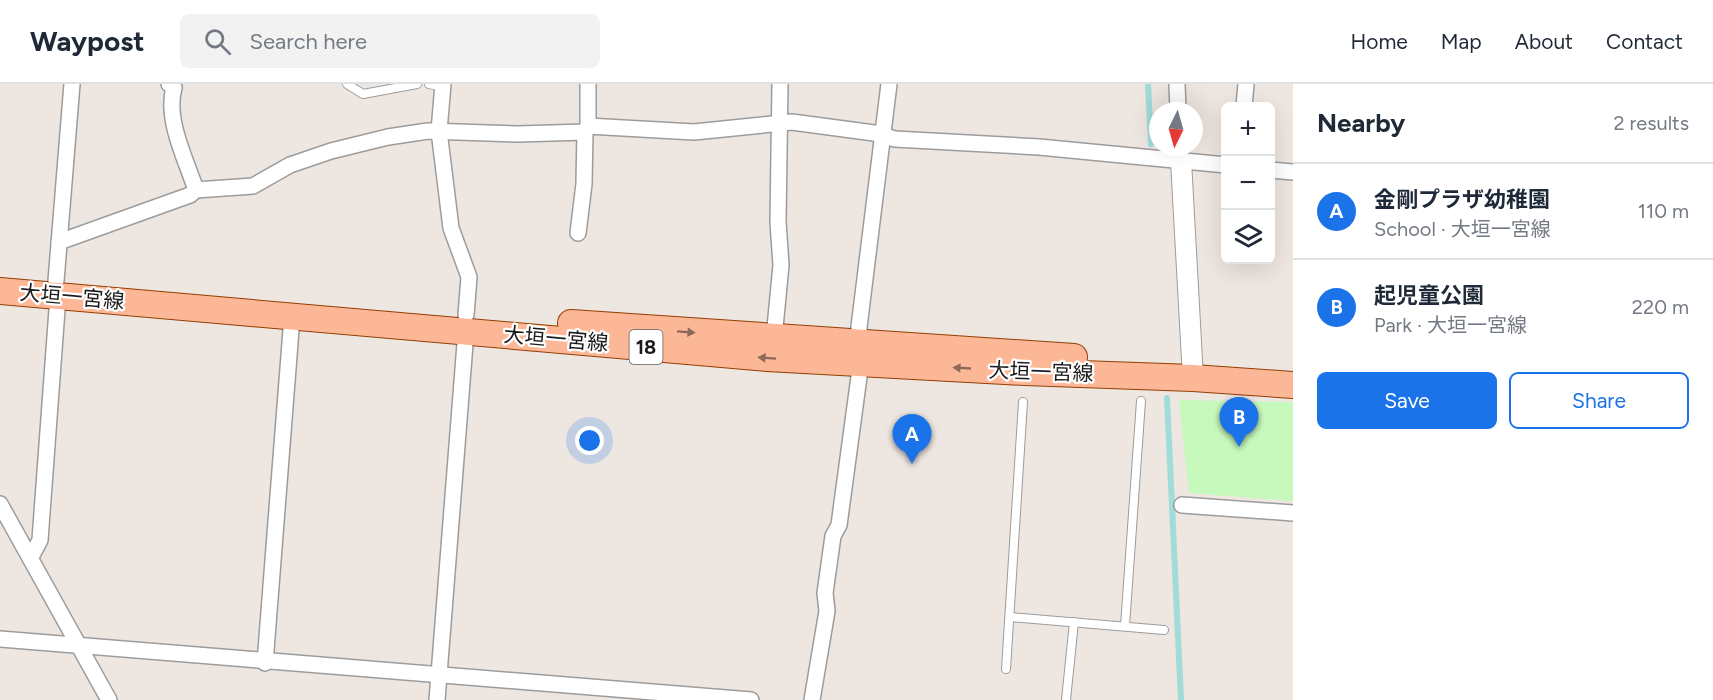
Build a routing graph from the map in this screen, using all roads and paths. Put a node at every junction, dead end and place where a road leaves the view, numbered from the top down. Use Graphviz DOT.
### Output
graph roads {
  1 [pos="72,84"];
  2 [pos="347,84"];
  3 [pos="417,84"];
  4 [pos="588,84"];
  5 [pos="780,84"];
  6 [pos="889,84"];
  7 [pos="1177,84"];
  8 [pos="1246,84"];
  9 [pos="176,85"];
  10 [pos="438,85"];
  11 [pos="1178,102"];
  12 [pos="1244,102"];
  13 [pos="781,125"];
  14 [pos="586,129"];
  15 [pos="439,131"];
  16 [pos="883,136"];
  17 [pos="1149,152"];
  18 [pos="1181,156"];
  19 [pos="1189,156"];
  20 [pos="1221,164"];
  21 [pos="1275,170"];
  22 [pos="1293,172"];
  23 [pos="196,190"];
  24 [pos="578,233"];
  25 [pos="59,242"];
  26 [pos="0,275"];
  27 [pos="57,288"];
  28 [pos="0,291"];
  29 [pos="292,317"];
  30 [pos="466,323"];
  31 [pos="774,338"];
  32 [pos="860,353"];
  33 [pos="1193,369"];
  34 [pos="1293,369"];
  35 [pos="1293,386"];
  36 [pos="1141,401"];
  37 [pos="1023,402"];
  38 [pos="0,504"];
  39 [pos="1182,505"];
  40 [pos="1293,513"];
  41 [pos="31,557"];
  42 [pos="1010,617"];
  43 [pos="1074,622"];
  44 [pos="1125,626"];
  45 [pos="1164,630"];
  46 [pos="0,639"];
  47 [pos="79,645"];
  48 [pos="265,663"];
  49 [pos="1006,669"];
  50 [pos="438,676"];
  51 [pos="109,700"];
  52 [pos="437,700"];
  53 [pos="751,700"];
  54 [pos="812,700"];
  55 [pos="1066,700"];
  1 -- 25 [label="street"];
  2 -- 3 [label="lane"];
  4 -- 14 [label="street"];
  5 -- 13 [label="street"];
  6 -- 16 [label="street"];
  7 -- 11 [label="street"];
  8 -- 12 [label="street"];
  9 -- 23 [label="street"];
  10 -- 15 [label="street"];
  13 -- 14 [label="street"];
  13 -- 16 [label="street"];
  13 -- 31 [label="street"];
  14 -- 15 [label="street"];
  14 -- 24 [label="street"];
  15 -- 23 [label="street"];
  15 -- 30 [label="street"];
  16 -- 17 [label="street"];
  16 -- 32 [label="street"];
  18 -- 33 [label="street"];
  19 -- 20 [label="street"];
  21 -- 22 [label="street"];
  23 -- 25 [label="street"];
  25 -- 27 [label="street"];
  26 -- 27 [label="main road, 大垣一宮線 / 18"];
  27 -- 28 [label="main road, 大垣一宮線 / 18"];
  27 -- 29 [label="main road, 大垣一宮線 / 18"];
  27 -- 30 [label="main road, 大垣一宮線 / 18"];
  27 -- 41 [label="street"];
  29 -- 30 [label="main road, 大垣一宮線 / 18"];
  29 -- 48 [label="street"];
  30 -- 31 [label="main road, 大垣一宮線 / 18, one-way"];
  32 -- 30 [label="main road, 大垣一宮線 / 18, one-way"];
  30 -- 50 [label="street"];
  31 -- 32 [label="main road, 大垣一宮線 / 18"];
  32 -- 33 [label="main road, 大垣一宮線 / 18"];
  32 -- 54 [label="street"];
  33 -- 34 [label="main road, 大垣一宮線 / 18"];
  33 -- 35 [label="main road, 大垣一宮線 / 18"];
  36 -- 44 [label="lane"];
  37 -- 42 [label="lane"];
  38 -- 41 [label="street"];
  39 -- 40 [label="street"];
  41 -- 47 [label="street"];
  42 -- 43 [label="lane"];
  42 -- 49 [label="lane"];
  43 -- 44 [label="lane"];
  43 -- 55 [label="lane"];
  44 -- 45 [label="lane"];
  46 -- 47 [label="street"];
  47 -- 48 [label="street"];
  47 -- 51 [label="street"];
  48 -- 50 [label="street"];
  50 -- 52 [label="street"];
  50 -- 53 [label="street"];
}
